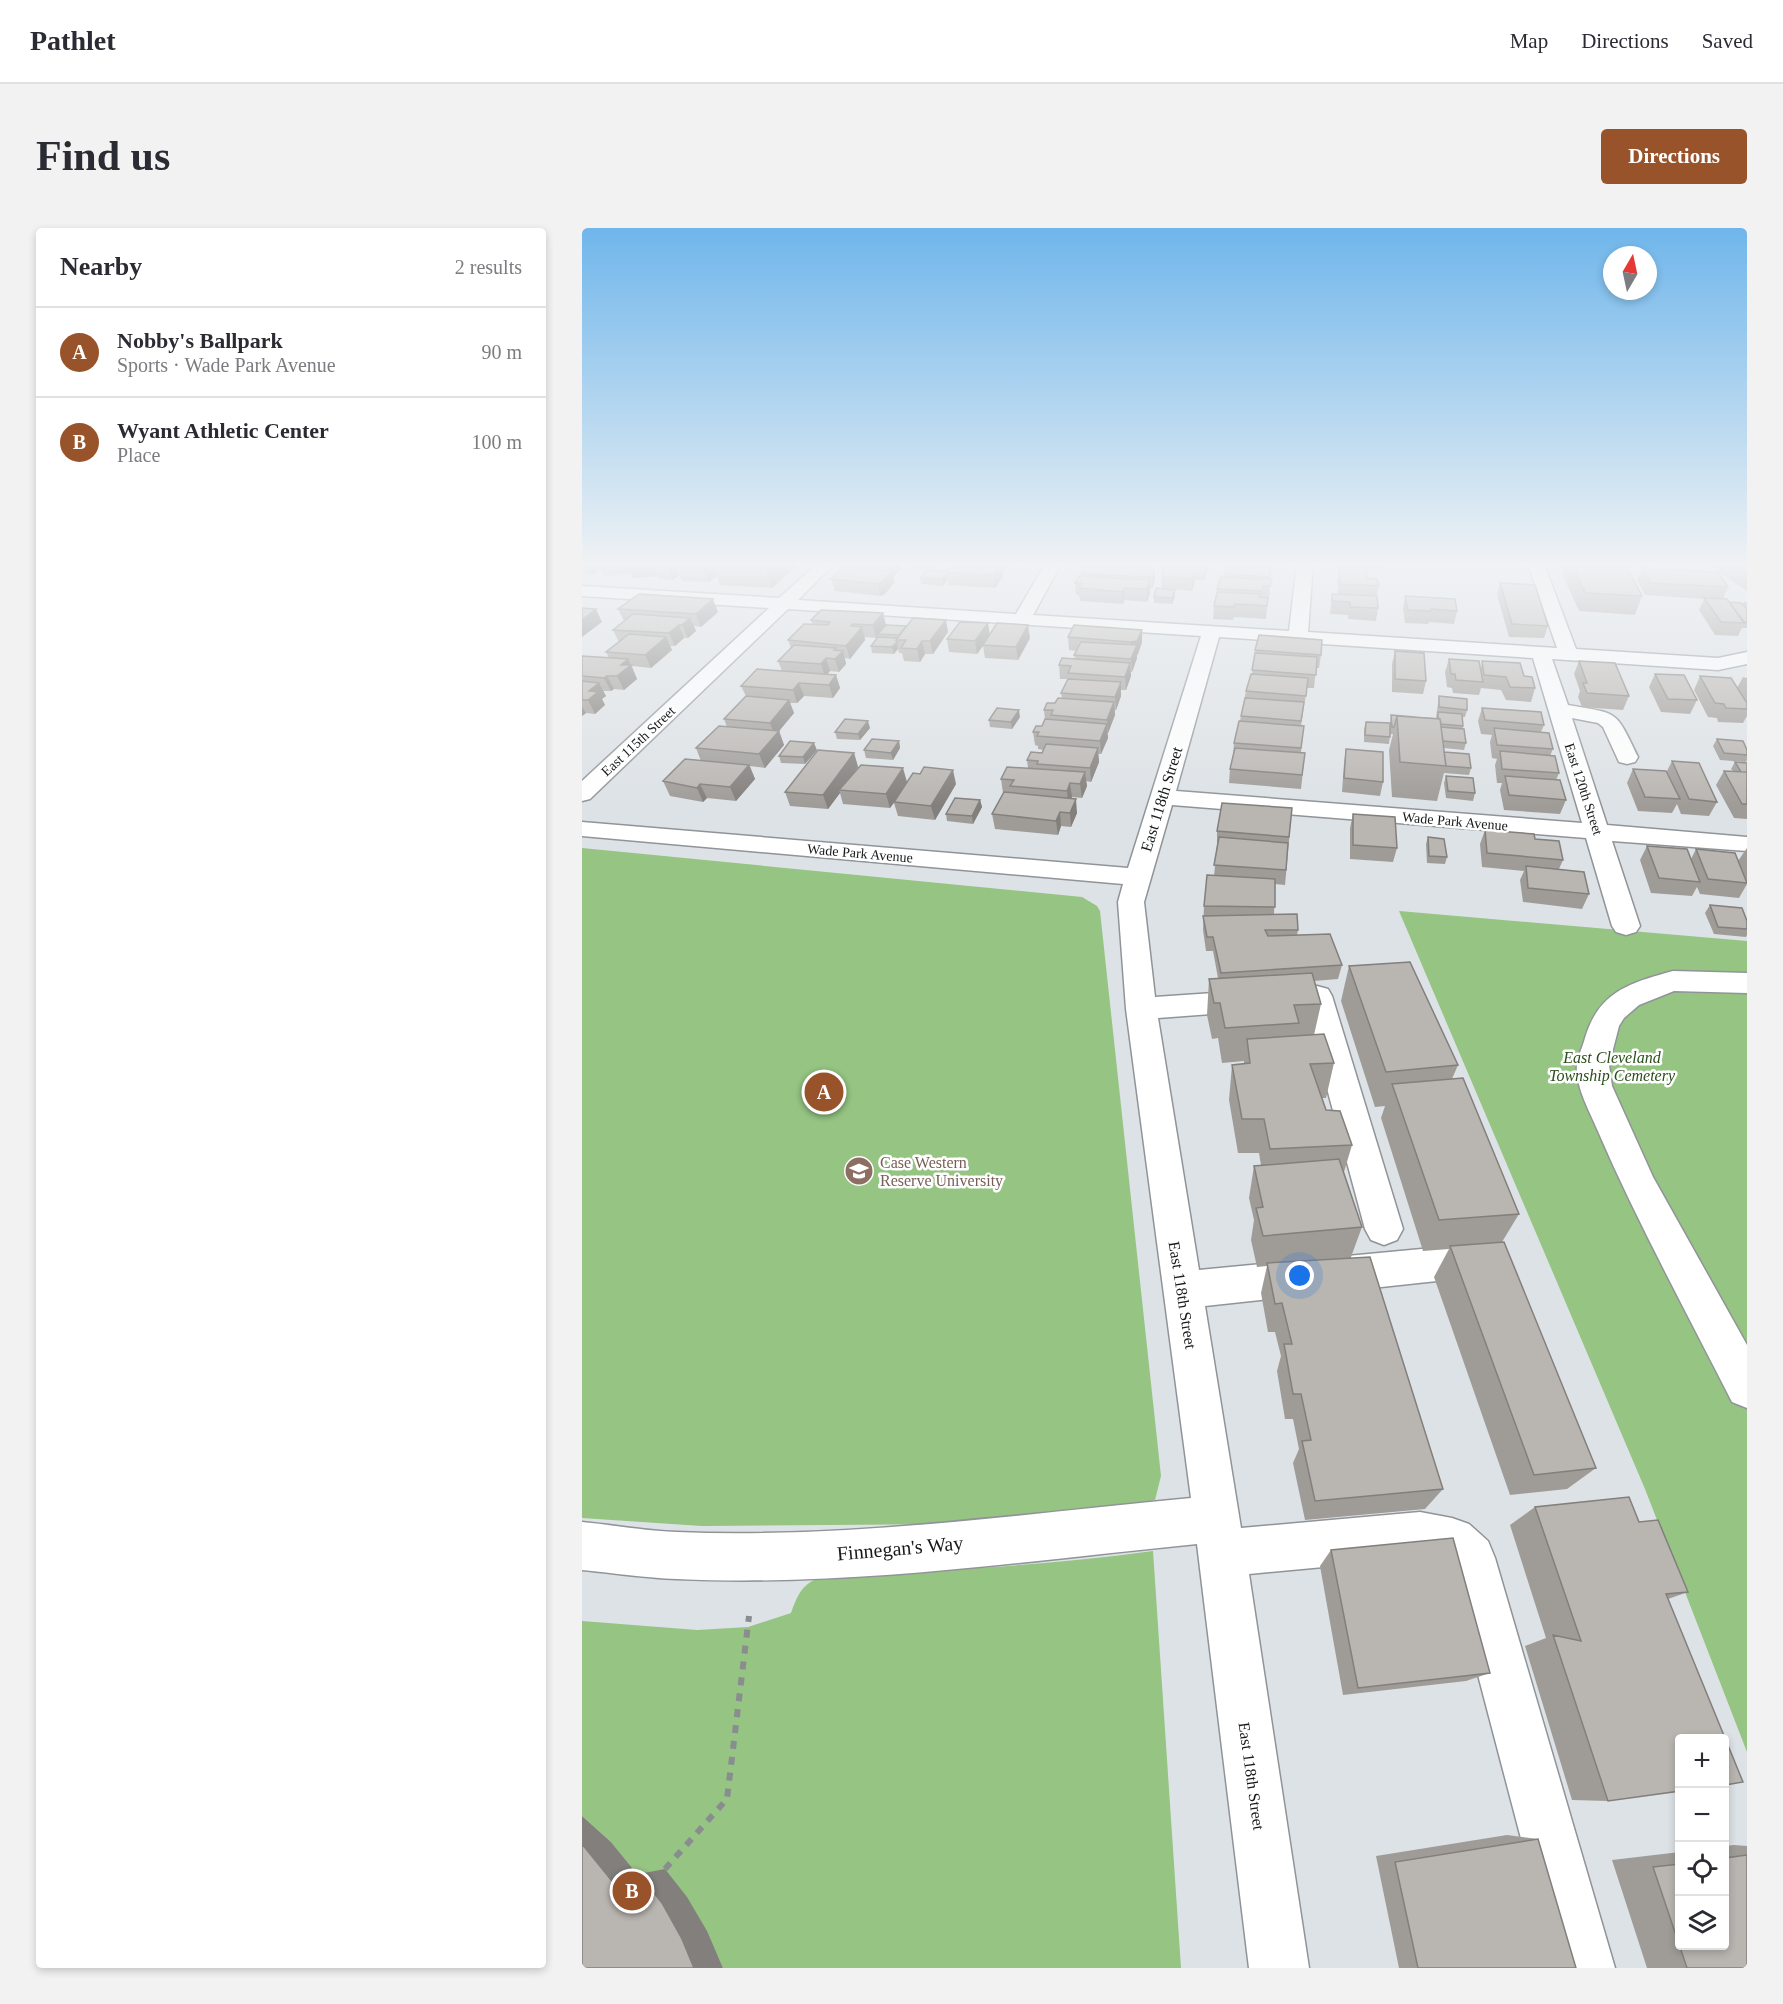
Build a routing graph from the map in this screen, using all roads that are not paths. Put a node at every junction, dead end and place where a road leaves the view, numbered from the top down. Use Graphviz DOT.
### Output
graph roads {
  1 [pos="740,645"];
  2 [pos="1208,645"];
  3 [pos="1430,645"];
  4 [pos="1565,645"];
  5 [pos="1541,653"];
  6 [pos="1569,655"];
  7 [pos="1747,658"];
  8 [pos="1559,710"];
  9 [pos="1627,757"];
  10 [pos="582,794"];
  11 [pos="1162,797"];
  12 [pos="582,829"];
  13 [pos="1598,832"];
  14 [pos="1747,844"];
  15 [pos="1138,877"];
  16 [pos="1626,926"];
  17 [pos="1747,983"];
  18 [pos="1141,1009"];
  19 [pos="1384,1229"];
  20 [pos="1510,1288"];
  21 [pos="1182,1290"];
  22 [pos="1747,1387"];
  23 [pos="1219,1536"];
  24 [pos="582,1546"];
  25 [pos="1279,1968"];
  26 [pos="1585,1968"];
  1 -- 10 [label="street, East 115th Street"];
  2 -- 11 [label="street, East 118th Street"];
  3 -- 5 [label="street"];
  4 -- 6 [label="street"];
  5 -- 6 [label="street"];
  5 -- 8 [label="street, East 120th Street"];
  6 -- 7 [label="street"];
  8 -- 9 [label="street"];
  8 -- 13 [label="street, East 120th Street"];
  11 -- 13 [label="street, Wade Park Avenue"];
  11 -- 15 [label="street, East 118th Street"];
  12 -- 15 [label="street, Wade Park Avenue"];
  13 -- 14 [label="street, Wade Park Avenue"];
  13 -- 16 [label="street, East 120th Street"];
  15 -- 18 [label="street, East 118th Street"];
  17 -- 22 [label="street"];
  18 -- 19 [label="street"];
  18 -- 21 [label="street, East 118th Street"];
  20 -- 21 [label="street"];
  21 -- 23 [label="street, East 118th Street"];
  23 -- 24 [label="street, Finnegan's Way"];
  23 -- 25 [label="street, East 118th Street"];
  23 -- 26 [label="street, Finnegan's Way"];
}
